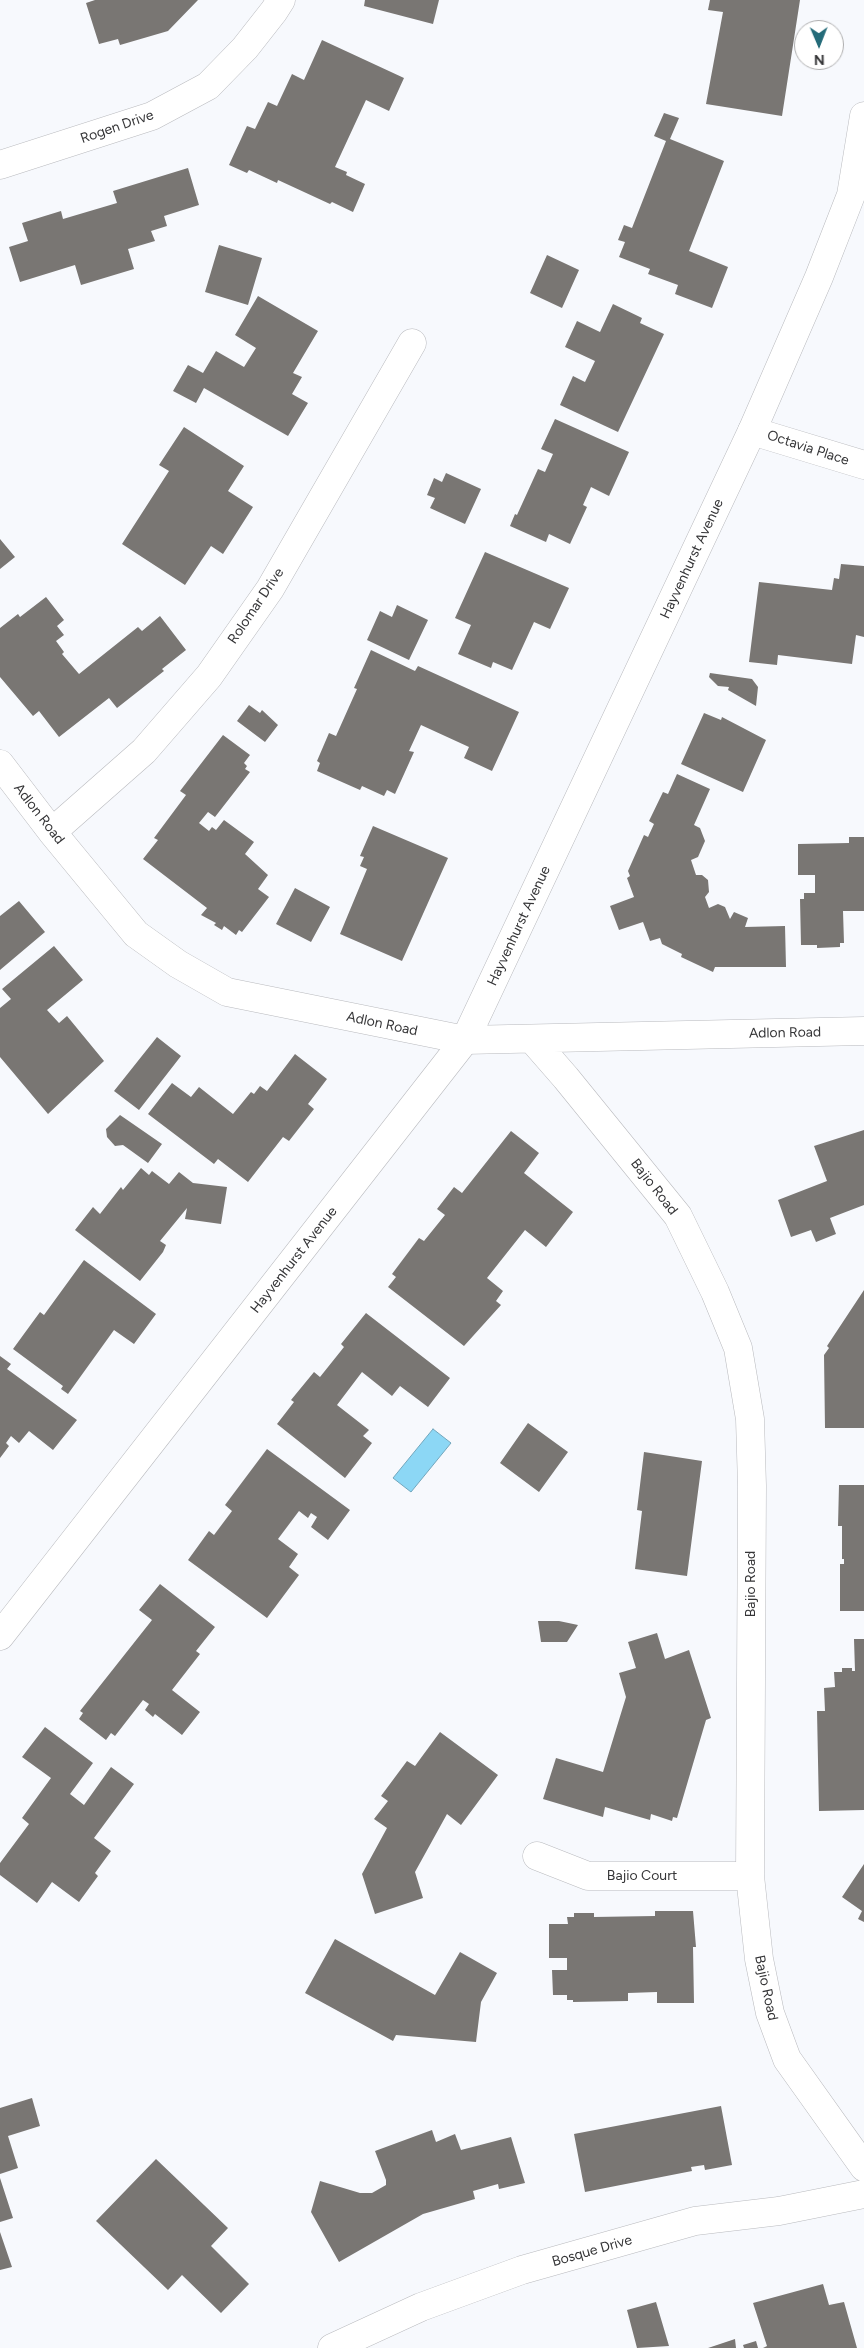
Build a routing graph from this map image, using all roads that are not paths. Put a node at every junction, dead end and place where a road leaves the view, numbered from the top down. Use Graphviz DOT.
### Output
graph roads {
  1 [pos="281,0"];
  2 [pos="864,116"];
  3 [pos="0,165"];
  4 [pos="412,343"];
  5 [pos="752,431"];
  6 [pos="864,466"];
  7 [pos="0,764"];
  8 [pos="52,832"];
  9 [pos="864,1031"];
  10 [pos="532,1039"];
  11 [pos="465,1040"];
  12 [pos="0,1636"];
  13 [pos="537,1856"];
  14 [pos="750,1876"];
  15 [pos="864,2167"];
  16 [pos="864,2194"];
  17 [pos="332,2348"];
  1 -- 3 [label="street, Rogen Drive"];
  2 -- 5 [label="street, Hayvenhurst Avenue"];
  4 -- 8 [label="street, Rolomar Drive"];
  5 -- 6 [label="street, Octavia Place"];
  5 -- 11 [label="street, Hayvenhurst Avenue"];
  7 -- 8 [label="street, Adlon Road"];
  8 -- 11 [label="street, Adlon Road"];
  9 -- 10 [label="street, Adlon Road"];
  10 -- 11 [label="street, Adlon Road"];
  10 -- 14 [label="street, Bajio Road"];
  11 -- 12 [label="street, Hayvenhurst Avenue"];
  13 -- 14 [label="street, Bajio Court"];
  14 -- 15 [label="street, Bajio Road"];
  16 -- 17 [label="street, Bosque Drive"];
}
